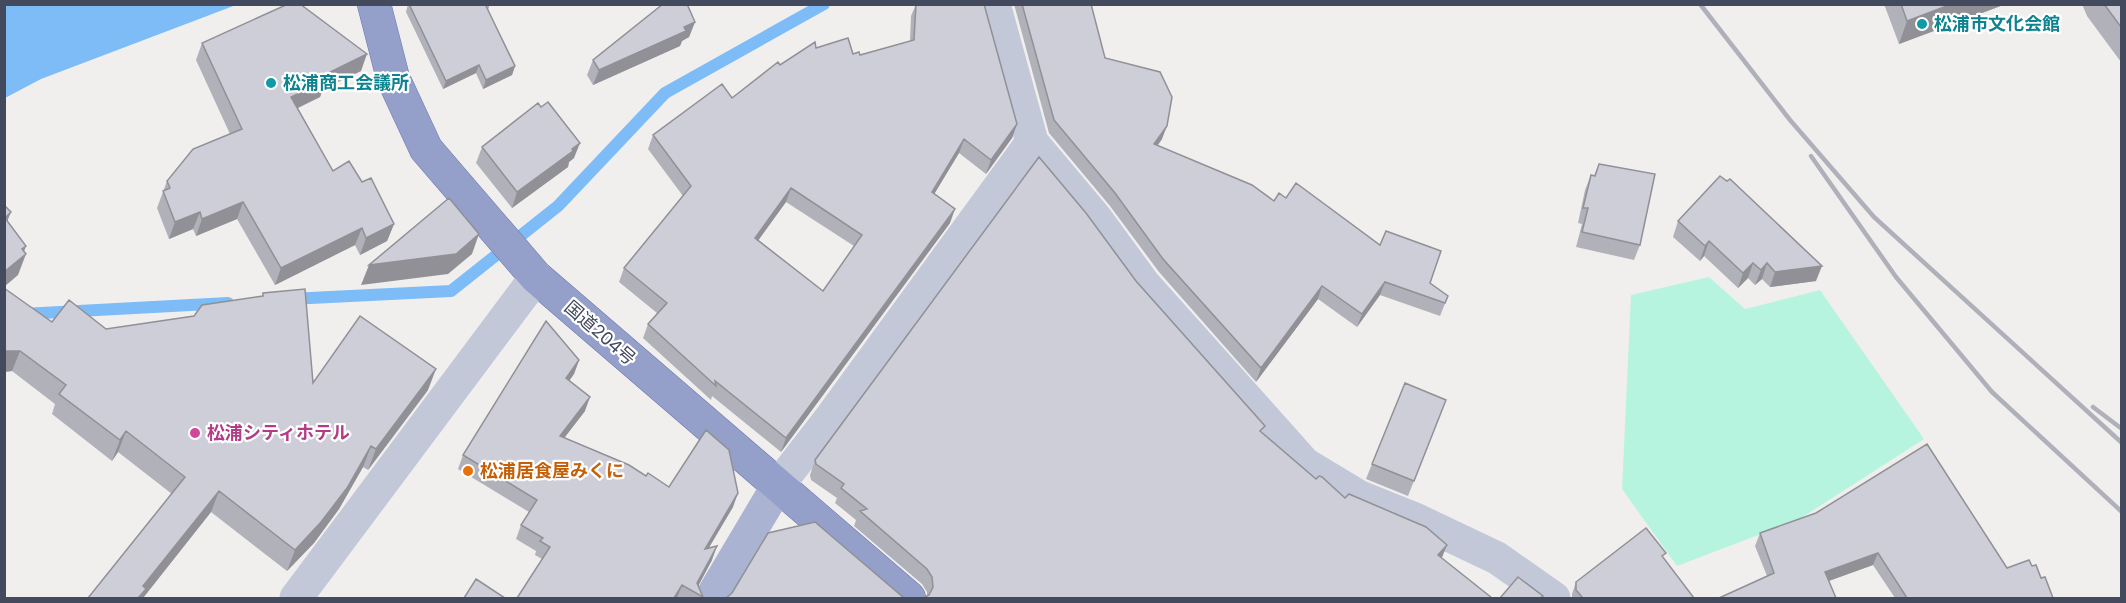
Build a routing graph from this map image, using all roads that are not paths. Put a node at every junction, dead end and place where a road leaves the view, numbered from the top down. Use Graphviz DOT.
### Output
graph roads {
  1 [pos="374,4"];
  2 [pos="994,4"];
  3 [pos="1032,142"];
  4 [pos="536,277"];
  5 [pos="777,487"];
  6 [pos="296,598"];
  7 [pos="711,598"];
  8 [pos="909,598"];
  9 [pos="1554,598"];
  1 -- 4 [label="highway, 国道204号"];
  2 -- 3 [label="street"];
  3 -- 5 [label="street"];
  3 -- 9 [label="street"];
  4 -- 5 [label="highway, 国道204号"];
  4 -- 6 [label="street"];
  5 -- 7 [label="main road"];
  5 -- 8 [label="highway, 国道204号"];
}
